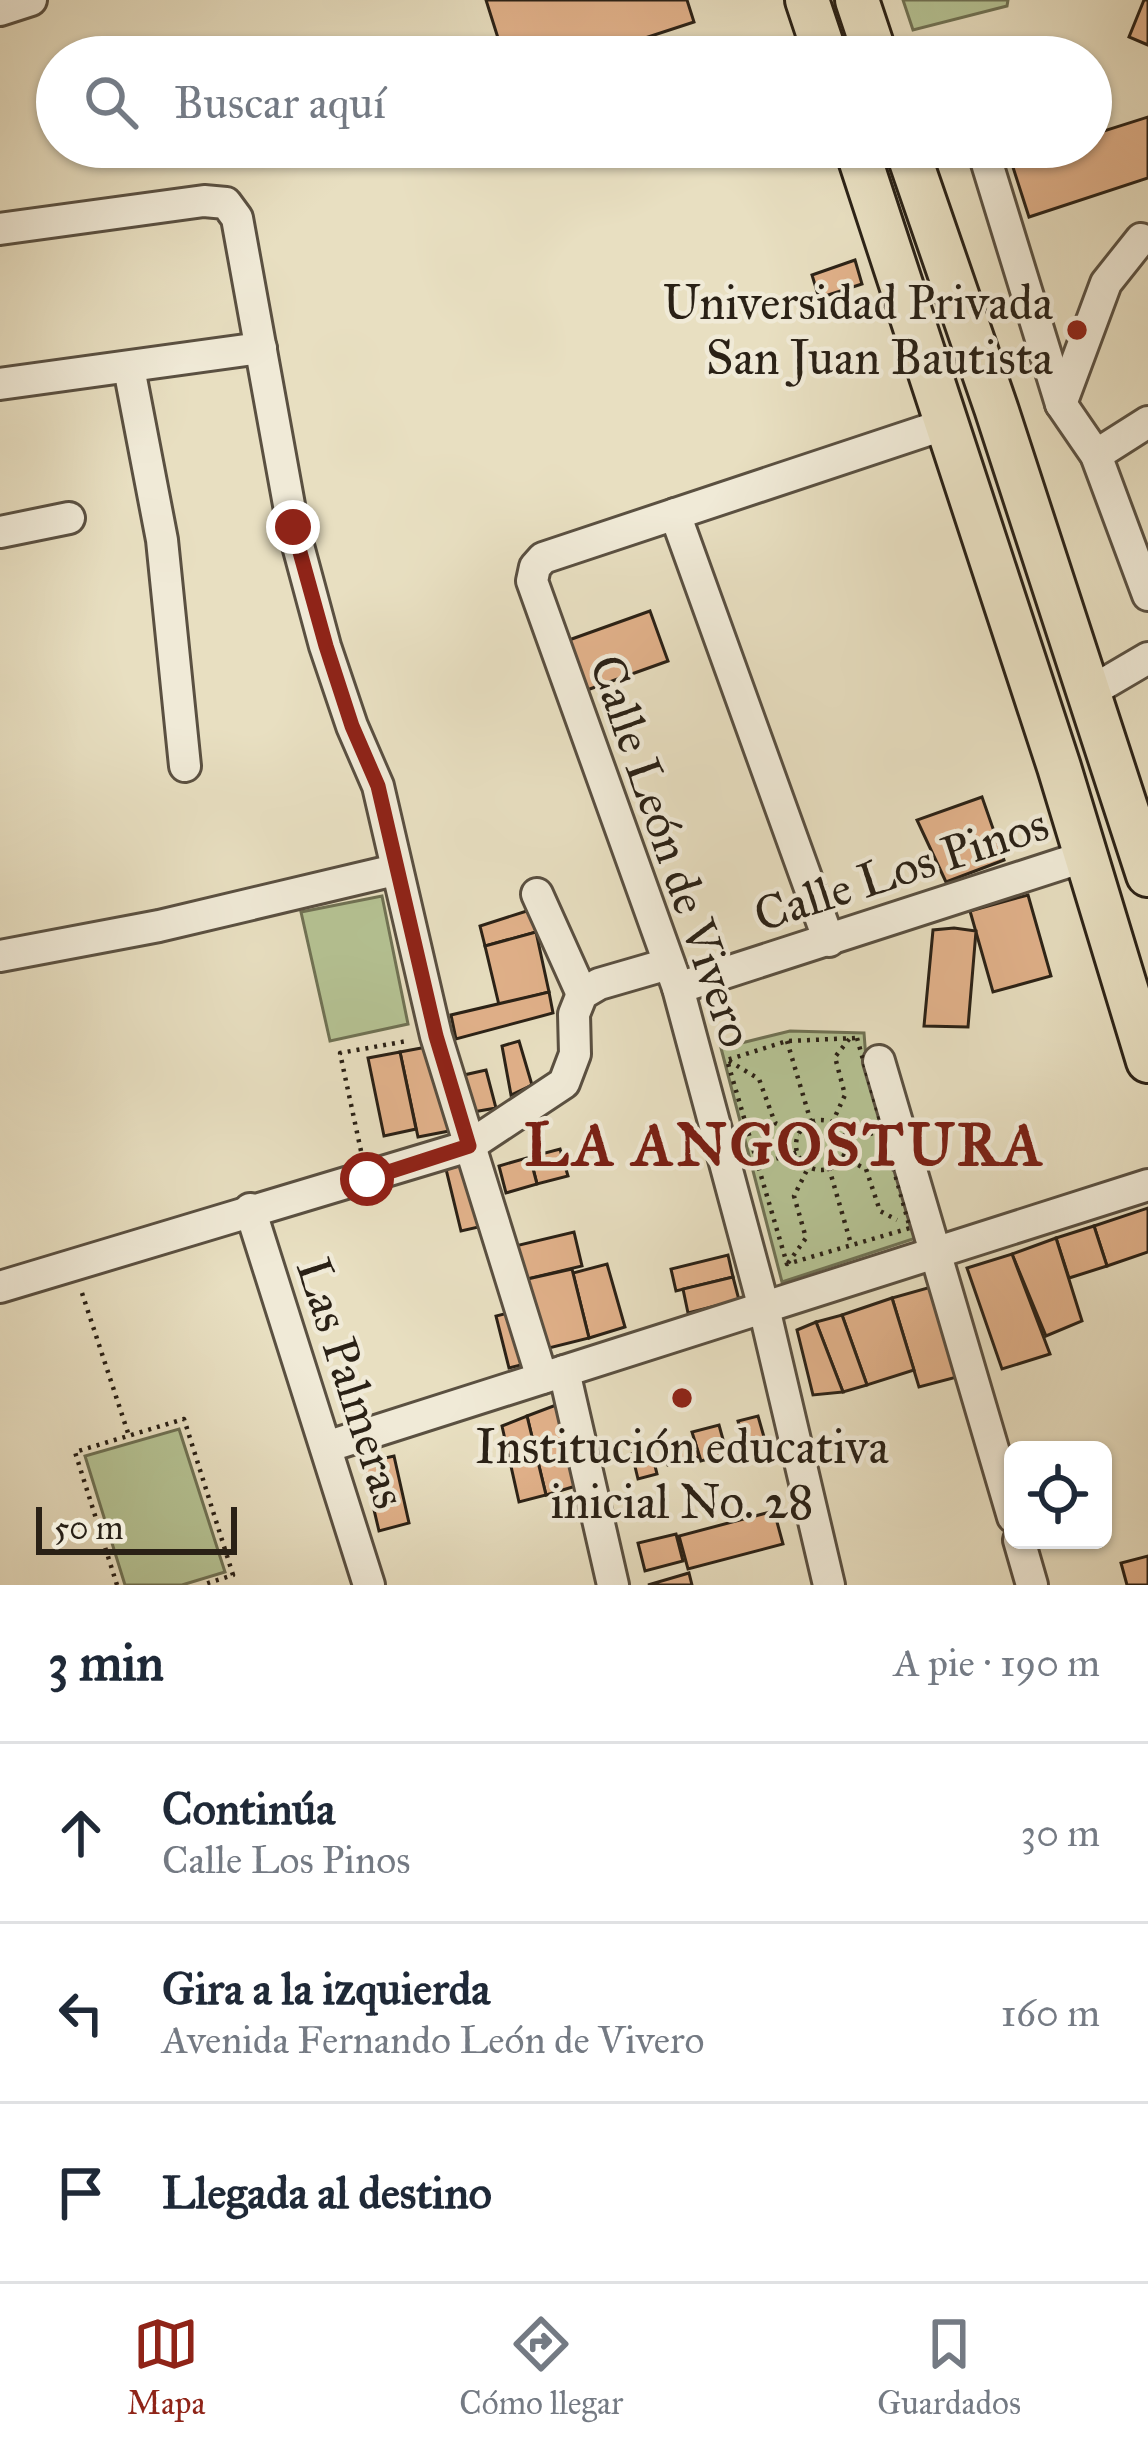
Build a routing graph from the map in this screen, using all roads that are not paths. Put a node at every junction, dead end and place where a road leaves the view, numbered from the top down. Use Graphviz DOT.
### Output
graph roads {
  1 [pos="32,0"];
  2 [pos="807,0"];
  3 [pos="857,0"];
  4 [pos="0,10"];
  5 [pos="819,36"];
  6 [pos="869,36"];
  7 [pos="863,168"];
  8 [pos="913,168"];
  9 [pos="988,168"];
  10 [pos="0,230"];
  11 [pos="1141,239"];
  12 [pos="261,348"];
  13 [pos="129,368"];
  14 [pos="0,384"];
  15 [pos="1060,404"];
  16 [pos="1148,422"];
  17 [pos="949,423"];
  18 [pos="1096,455"];
  19 [pos="675,514"];
  20 [pos="69,518"];
  21 [pos="0,532"];
  22 [pos="1148,595"];
  23 [pos="1148,658"];
  24 [pos="1090,692"];
  25 [pos="184,766"];
  26 [pos="1083,857"];
  27 [pos="395,870"];
  28 [pos="1148,875"];
  29 [pos="537,894"];
  30 [pos="829,941"];
  31 [pos="0,956"];
  32 [pos="673,976"];
  33 [pos="582,994"];
  34 [pos="879,1061"];
  35 [pos="1148,1061"];
  36 [pos="469,1146"];
  37 [pos="1148,1185"];
  38 [pos="250,1209"];
  39 [pos="936,1253"];
  40 [pos="0,1287"];
  41 [pos="764,1308"];
  42 [pos="547,1368"];
  43 [pos="326,1447"];
  44 [pos="1004,1485"];
  45 [pos="1022,1549"];
  46 [pos="369,1585"];
  47 [pos="613,1585"];
  48 [pos="829,1585"];
  49 [pos="1032,1585"];
  1 -- 4 [label="street"];
  2 -- 5 [label="highway"];
  3 -- 6 [label="highway"];
  7 -- 17 [label="highway"];
  8 -- 24 [label="highway"];
  9 -- 15 [label="street"];
  10 -- 12 [label="street"];
  11 -- 15 [label="street"];
  12 -- 13 [label="street"];
  12 -- 27 [label="street"];
  13 -- 14 [label="street"];
  13 -- 25 [label="street"];
  15 -- 18 [label="street"];
  16 -- 18 [label="street"];
  17 -- 19 [label="street"];
  17 -- 26 [label="highway"];
  18 -- 22 [label="street"];
  19 -- 30 [label="street"];
  19 -- 32 [label="street, Calle León de Vivero"];
  20 -- 21 [label="street"];
  23 -- 24 [label="street"];
  24 -- 28 [label="highway"];
  26 -- 30 [label="street, Calle Los Pinos"];
  26 -- 35 [label="highway"];
  27 -- 31 [label="street"];
  27 -- 36 [label="street"];
  29 -- 33 [label="street"];
  30 -- 32 [label="street, Calle Los Pinos"];
  32 -- 33 [label="street, Calle Los Pinos"];
  32 -- 41 [label="street, Calle León de Vivero"];
  33 -- 36 [label="street"];
  34 -- 39 [label="street"];
  36 -- 38 [label="street"];
  36 -- 42 [label="street"];
  37 -- 39 [label="street"];
  38 -- 40 [label="street"];
  38 -- 43 [label="street, Las Palmeras"];
  39 -- 41 [label="street"];
  39 -- 44 [label="street"];
  41 -- 42 [label="street"];
  41 -- 48 [label="street, Calle León de Vivero"];
  42 -- 43 [label="street"];
  42 -- 47 [label="street"];
  43 -- 46 [label="street, Las Palmeras"];
  45 -- 49 [label="street"];
}
